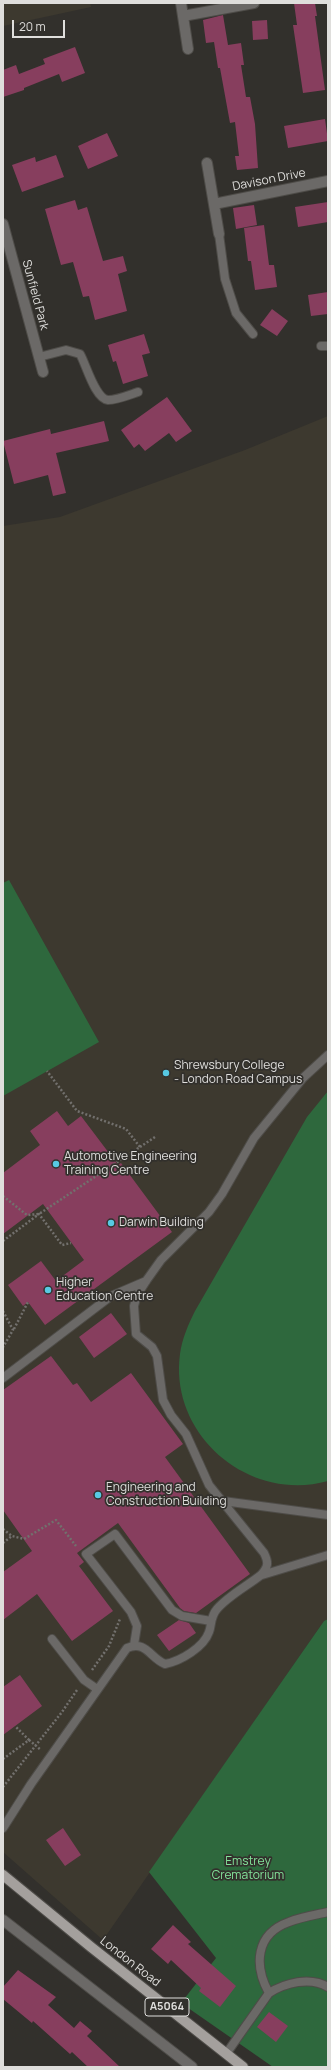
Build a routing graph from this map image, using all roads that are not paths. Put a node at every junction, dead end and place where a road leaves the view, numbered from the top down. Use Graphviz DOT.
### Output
graph roads {
  1 [pos="181,3"];
  2 [pos="254,3"];
  3 [pos="183,16"];
  4 [pos="188,49"];
  5 [pos="207,163"];
  6 [pos="328,181"];
  7 [pos="214,204"];
  8 [pos="3,224"];
  9 [pos="219,234"];
  10 [pos="252,334"];
  11 [pos="39,357"];
  12 [pos="43,372"];
  13 [pos="138,392"];
  14 [pos="328,1055"];
  15 [pos="146,1281"];
  16 [pos="3,1378"];
  17 [pos="223,1501"];
  18 [pos="328,1515"];
  19 [pos="328,1555"];
  20 [pos="261,1575"];
  21 [pos="211,1621"];
  22 [pos="52,1639"];
  23 [pos="134,1645"];
  24 [pos="97,1689"];
  25 [pos="3,1828"];
  26 [pos="3,1875"];
  27 [pos="328,1912"];
  28 [pos="3,1920"];
  29 [pos="328,1987"];
  30 [pos="270,1993"];
  31 [pos="226,2054"];
  32 [pos="192,2067"];
  33 [pos="243,2067"];
  1 -- 3 [label="street"];
  2 -- 3 [label="street"];
  3 -- 4 [label="street"];
  5 -- 7 [label="street"];
  6 -- 7 [label="street, Davison Drive"];
  7 -- 9 [label="street"];
  8 -- 11 [label="street, Sunfield Park"];
  9 -- 10 [label="lane"];
  11 -- 12 [label="street, Sunfield Park"];
  11 -- 13 [label="lane"];
  14 -- 15 [label="lane"];
  15 -- 16 [label="lane"];
  15 -- 17 [label="lane"];
  17 -- 18 [label="lane"];
  17 -- 20 [label="lane"];
  19 -- 20 [label="lane"];
  20 -- 21 [label="lane"];
  21 -- 23 [label="lane"];
  21 -- 23 [label="lane"];
  22 -- 24 [label="lane"];
  23 -- 24 [label="lane"];
  24 -- 25 [label="lane"];
  26 -- 31 [label="main road, London Road / A5064"];
  27 -- 30 [label="lane"];
  28 -- 32 [label="street"];
  29 -- 30 [label="lane"];
  30 -- 31 [label="lane"];
  31 -- 33 [label="main road, London Road / A5064"];
}
